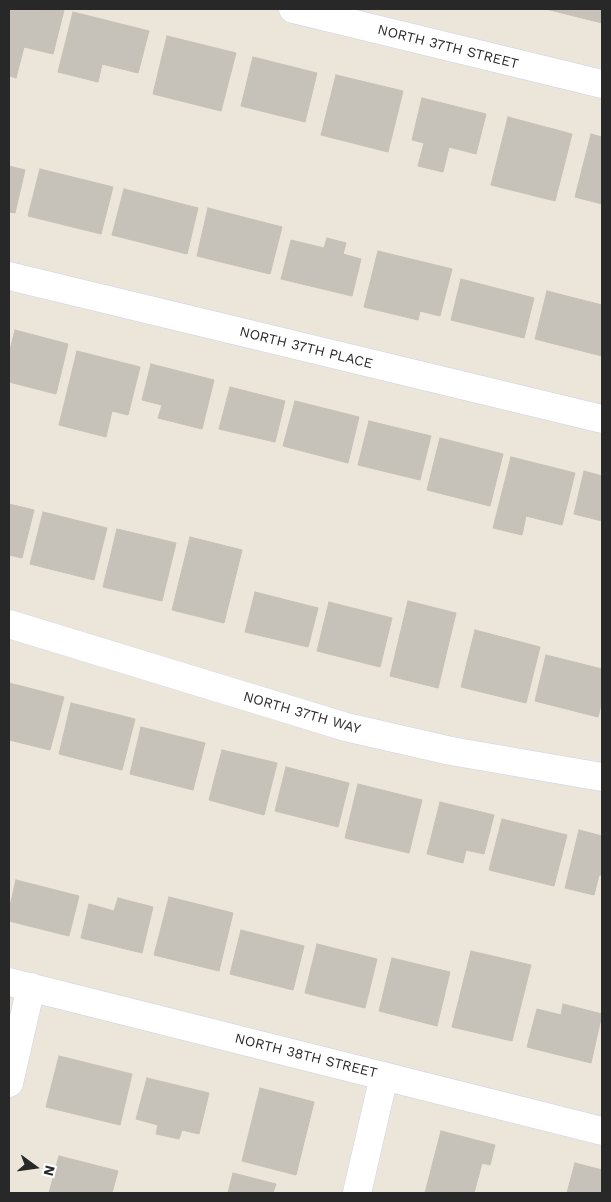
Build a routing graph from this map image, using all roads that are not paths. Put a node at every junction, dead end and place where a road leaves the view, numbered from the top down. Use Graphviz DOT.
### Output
graph roads {
  1 [pos="293,9"];
  2 [pos="602,84"];
  3 [pos="9,276"];
  4 [pos="602,419"];
  5 [pos="9,624"];
  6 [pos="602,777"];
  7 [pos="20,985"];
  8 [pos="384,1076"];
  9 [pos="9,1083"];
  10 [pos="602,1131"];
  11 [pos="358,1193"];
  1 -- 2 [label="street, NORTH 37TH STREET"];
  3 -- 4 [label="street, NORTH 37TH PLACE"];
  5 -- 6 [label="street, NORTH 37TH WAY"];
  7 -- 8 [label="street, NORTH 38TH STREET"];
  7 -- 9 [label="street"];
  8 -- 10 [label="street, NORTH 38TH STREET"];
  8 -- 11 [label="street"];
}
